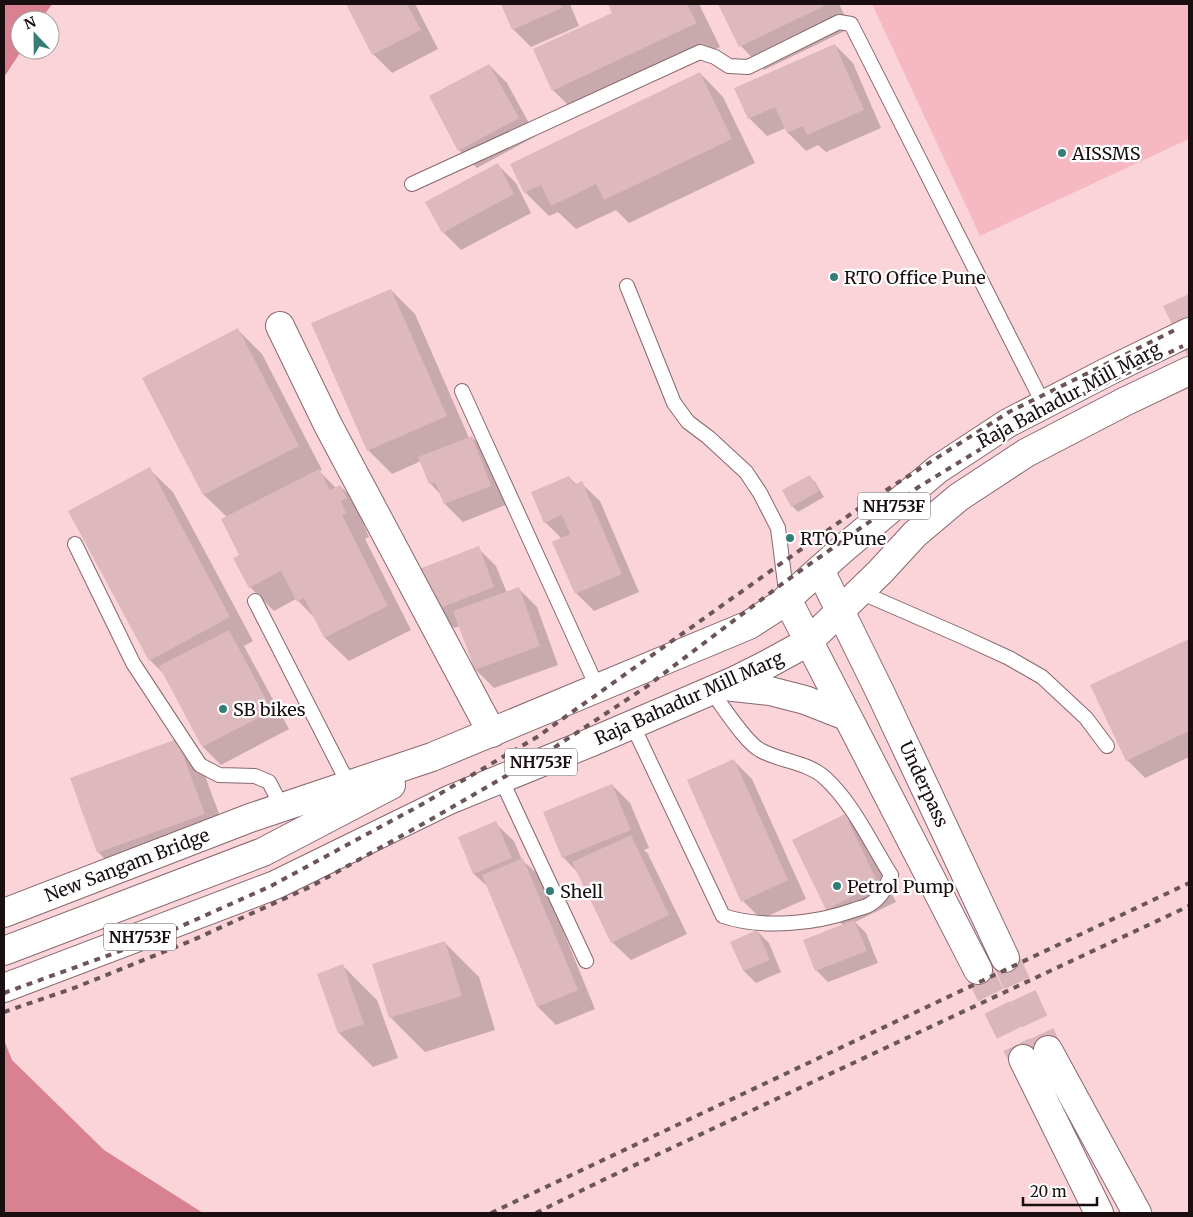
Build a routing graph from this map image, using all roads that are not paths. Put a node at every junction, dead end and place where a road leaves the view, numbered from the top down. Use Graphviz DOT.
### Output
graph roads {
  1 [pos="412,184"];
  2 [pos="627,286"];
  3 [pos="280,326"];
  4 [pos="1189,332"];
  5 [pos="1189,371"];
  6 [pos="462,391"];
  7 [pos="1044,404"];
  8 [pos="75,544"];
  9 [pos="820,570"];
  10 [pos="860,592"];
  11 [pos="787,599"];
  12 [pos="255,601"];
  13 [pos="840,612"];
  14 [pos="808,642"];
  15 [pos="716,688"];
  16 [pos="598,689"];
  17 [pos="846,716"];
  18 [pos="632,724"];
  19 [pos="492,733"];
  20 [pos="1107,746"];
  21 [pos="501,779"];
  22 [pos="349,785"];
  23 [pos="282,807"];
  24 [pos="335,814"];
  25 [pos="250,818"];
  26 [pos="348,849"];
  27 [pos="263,852"];
  28 [pos="4,913"];
  29 [pos="4,951"];
  30 [pos="1004,958"];
  31 [pos="586,961"];
  32 [pos="978,970"];
  33 [pos="4,988"];
  34 [pos="1048,1050"];
  35 [pos="1023,1059"];
  36 [pos="1099,1213"];
  37 [pos="1137,1213"];
  1 -- 7 [label="lane"];
  2 -- 11 [label="lane"];
  3 -- 19 [label="main road"];
  4 -- 7 [label="main road, Raja Bahadur Mill Marg / NH753F"];
  5 -- 10 [label="main road, Raja Bahadur Mill Marg / NH753F"];
  6 -- 16 [label="lane"];
  7 -- 9 [label="main road, Raja Bahadur Mill Marg / NH753F"];
  8 -- 23 [label="lane"];
  9 -- 11 [label="main road, Raja Bahadur Mill Marg / NH753F"];
  9 -- 13 [label="main road, Underpass"];
  10 -- 13 [label="main road, Raja Bahadur Mill Marg / NH753F"];
  10 -- 20 [label="lane"];
  11 -- 14 [label="main road, Underpass"];
  11 -- 16 [label="main road, Raja Bahadur Mill Marg / NH753F"];
  12 -- 22 [label="lane"];
  13 -- 14 [label="main road, Raja Bahadur Mill Marg / NH753F"];
  13 -- 30 [label="main road, Underpass"];
  14 -- 15 [label="main road, Raja Bahadur Mill Marg / NH753F"];
  14 -- 17 [label="main road, Underpass"];
  15 -- 17 [label="main road"];
  15 -- 18 [label="main road, Raja Bahadur Mill Marg / NH753F"];
  15 -- 18 [label="lane"];
  16 -- 19 [label="main road, Raja Bahadur Mill Marg / NH753F"];
  17 -- 32 [label="main road, Underpass"];
  18 -- 21 [label="main road, Raja Bahadur Mill Marg / NH753F"];
  19 -- 22 [label="main road, Raja Bahadur Mill Marg / NH753F"];
  19 -- 24 [label="main road, Raja Bahadur Mill Marg / NH753F"];
  21 -- 26 [label="main road, Raja Bahadur Mill Marg / NH753F"];
  21 -- 31 [label="lane"];
  22 -- 23 [label="main road, Raja Bahadur Mill Marg / NH753F"];
  23 -- 25 [label="main road, Raja Bahadur Mill Marg / NH753F"];
  24 -- 26 [label="main road"];
  24 -- 27 [label="main road, Raja Bahadur Mill Marg / NH753F"];
  25 -- 28 [label="main road, New Sangam Bridge / NH753F"];
  26 -- 33 [label="main road, Raja Bahadur Mill Marg / NH753F"];
  27 -- 29 [label="main road, New Sangam Bridge / NH753F"];
  34 -- 37 [label="main road"];
  35 -- 36 [label="main road"];
}
